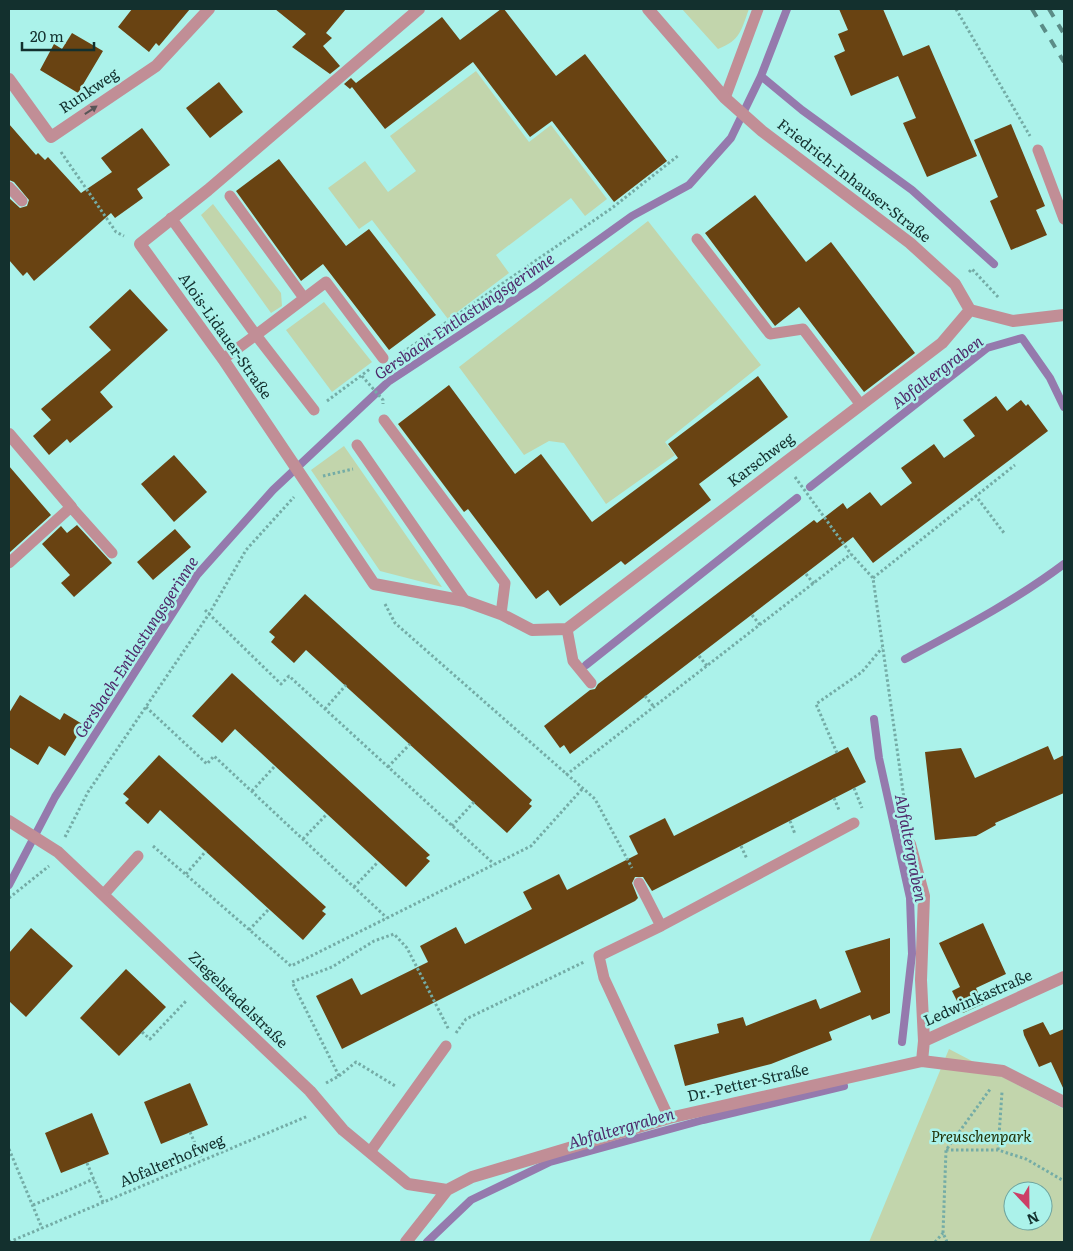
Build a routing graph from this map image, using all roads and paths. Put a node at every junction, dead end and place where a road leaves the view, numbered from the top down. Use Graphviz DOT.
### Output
graph roads {
  1 [pos="209,9"];
  2 [pos="419,9"];
  3 [pos="648,9"];
  4 [pos="758,9"];
  5 [pos="956,9"];
  6 [pos="9,79"];
  7 [pos="725,98"];
  8 [pos="51,137"];
  9 [pos="1038,150"];
  10 [pos="679,155"];
  11 [pos="9,187"];
  12 [pos="230,196"];
  13 [pos="22,201"];
  14 [pos="171,218"];
  15 [pos="1064,219"];
  16 [pos="697,239"];
  17 [pos="140,244"];
  18 [pos="955,284"];
  19 [pos="304,298"];
  20 [pos="1005,305"];
  21 [pos="970,310"];
  22 [pos="1064,315"];
  23 [pos="256,335"];
  24 [pos="382,358"];
  25 [pos="223,359"];
  26 [pos="362,376"];
  27 [pos="383,400"];
  28 [pos="861,405"];
  29 [pos="314,410"];
  30 [pos="384,420"];
  31 [pos="9,434"];
  32 [pos="357,445"];
  33 [pos="783,464"];
  34 [pos="1015,465"];
  35 [pos="374,466"];
  36 [pos="304,481"];
  37 [pos="975,495"];
  38 [pos="71,507"];
  39 [pos="1004,533"];
  40 [pos="112,553"];
  41 [pos="851,554"];
  42 [pos="9,563"];
  43 [pos="806,574"];
  44 [pos="872,578"];
  45 [pos="374,584"];
  46 [pos="814,584"];
  47 [pos="465,601"];
  48 [pos="204,610"];
  49 [pos="209,614"];
  50 [pos="501,614"];
  51 [pos="752,615"];
  52 [pos="760,625"];
  53 [pos="567,629"];
  54 [pos="882,648"];
  55 [pos="699,656"];
  56 [pos="707,666"];
  57 [pos="591,683"];
  58 [pos="346,685"];
  59 [pos="645,696"];
  60 [pos="146,707"];
  61 [pos="654,707"];
  62 [pos="325,709"];
  63 [pos="410,744"];
  64 [pos="837,753"];
  65 [pos="275,766"];
  66 [pos="388,767"];
  67 [pos="566,775"];
  68 [pos="583,788"];
  69 [pos="252,792"];
  70 [pos="474,802"];
  71 [pos="327,814"];
  72 [pos="9,821"];
  73 [pos="854,823"];
  74 [pos="452,826"];
  75 [pos="302,839"];
  76 [pos="910,844"];
  77 [pos="53,848"];
  78 [pos="206,852"];
  79 [pos="138,856"];
  80 [pos="378,862"];
  81 [pos="494,864"];
  82 [pos="186,874"];
  83 [pos="639,882"];
  84 [pos="354,887"];
  85 [pos="104,894"];
  86 [pos="9,898"];
  87 [pos="269,909"];
  88 [pos="387,918"];
  89 [pos="661,926"];
  90 [pos="249,930"];
  91 [pos="599,956"];
  92 [pos="1064,977"];
  93 [pos="187,999"];
  94 [pos="142,1032"];
  95 [pos="924,1040"];
  96 [pos="446,1046"];
  97 [pos="922,1061"];
  98 [pos="1003,1071"];
  99 [pos="339,1076"];
  100 [pos="310,1091"];
  101 [pos="411,1095"];
  102 [pos="1064,1102"];
  103 [pos="312,1115"];
  104 [pos="669,1118"];
  105 [pos="190,1132"];
  106 [pos="9,1150"];
  107 [pos="946,1150"];
  108 [pos="998,1150"];
  109 [pos="370,1152"];
  110 [pos="202,1160"];
  111 [pos="86,1163"];
  112 [pos="94,1179"];
  113 [pos="1064,1181"];
  114 [pos="447,1190"];
  115 [pos="103,1202"];
  116 [pos="33,1205"];
  117 [pos="42,1228"];
  118 [pos="943,1233"];
  119 [pos="9,1242"];
  120 [pos="406,1242"];
  121 [pos="935,1242"];
  122 [pos="947,1242"];
  8 -- 1 [label="street, Runkweg, one-way"];
  2 -- 14 [label="street"];
  3 -- 7 [label="street, Friedrich-Inhauser-Straße"];
  4 -- 7 [label="lane"];
  5 -- 9 [label="path"];
  6 -- 8 [label="street"];
  7 -- 18 [label="street, Friedrich-Inhauser-Straße"];
  8 -- 17 [label="path"];
  9 -- 15 [label="lane"];
  10 -- 24 [label="path"];
  11 -- 13 [label="lane"];
  12 -- 19 [label="lane"];
  14 -- 17 [label="street"];
  14 -- 23 [label="lane"];
  16 -- 28 [label="lane"];
  17 -- 25 [label="street, Alois-Lidauer-Straße"];
  18 -- 20 [label="path"];
  18 -- 21 [label="street, Friedrich-Inhauser-Straße"];
  19 -- 23 [label="lane"];
  19 -- 24 [label="lane"];
  21 -- 22 [label="street"];
  21 -- 28 [label="street, Karschweg"];
  23 -- 25 [label="lane"];
  23 -- 29 [label="lane"];
  24 -- 26 [label="path"];
  25 -- 36 [label="street, Alois-Lidauer-Straße"];
  26 -- 27 [label="path"];
  26 -- 29 [label="path"];
  28 -- 33 [label="street, Karschweg"];
  30 -- 50 [label="lane"];
  31 -- 38 [label="street"];
  32 -- 35 [label="lane"];
  33 -- 41 [label="path"];
  33 -- 53 [label="street, Karschweg"];
  34 -- 37 [label="path"];
  35 -- 36 [label="path"];
  35 -- 47 [label="lane"];
  36 -- 45 [label="street, Alois-Lidauer-Straße"];
  36 -- 49 [label="path"];
  37 -- 39 [label="path"];
  37 -- 44 [label="path"];
  38 -- 40 [label="lane"];
  38 -- 42 [label="lane"];
  41 -- 44 [label="path"];
  41 -- 46 [label="path"];
  43 -- 46 [label="path"];
  44 -- 54 [label="path"];
  45 -- 47 [label="street"];
  45 -- 67 [label="path"];
  46 -- 52 [label="path"];
  47 -- 50 [label="street"];
  48 -- 49 [label="path"];
  49 -- 60 [label="path"];
  49 -- 62 [label="path"];
  50 -- 53 [label="street"];
  51 -- 52 [label="path"];
  52 -- 56 [label="path"];
  53 -- 57 [label="lane"];
  54 -- 64 [label="path"];
  54 -- 76 [label="path"];
  55 -- 56 [label="path"];
  56 -- 61 [label="path"];
  58 -- 62 [label="path"];
  59 -- 61 [label="path"];
  60 -- 69 [label="path"];
  60 -- 77 [label="path"];
  61 -- 67 [label="path"];
  62 -- 66 [label="path"];
  63 -- 66 [label="path"];
  65 -- 69 [label="path"];
  66 -- 74 [label="path"];
  67 -- 68 [label="path"];
  68 -- 81 [label="path"];
  68 -- 83 [label="path"];
  69 -- 75 [label="path"];
  70 -- 74 [label="path"];
  71 -- 75 [label="path"];
  72 -- 77 [label="street, Ziegelstadelstraße"];
  73 -- 89 [label="lane"];
  74 -- 81 [label="path"];
  75 -- 84 [label="path"];
  76 -- 95 [label="street"];
  77 -- 85 [label="street, Ziegelstadelstraße"];
  77 -- 86 [label="path"];
  78 -- 82 [label="path"];
  79 -- 82 [label="path"];
  79 -- 85 [label="lane"];
  80 -- 84 [label="path"];
  81 -- 88 [label="path"];
  82 -- 90 [label="path"];
  83 -- 89 [label="lane"];
  84 -- 88 [label="path"];
  85 -- 100 [label="street, Ziegelstadelstraße"];
  87 -- 90 [label="path"];
  88 -- 90 [label="path"];
  89 -- 91 [label="lane"];
  91 -- 99 [label="path"];
  91 -- 104 [label="lane"];
  92 -- 95 [label="street, Ledwinkastraße"];
  93 -- 94 [label="path"];
  95 -- 97 [label="street, Ledwinkastraße"];
  96 -- 101 [label="lane"];
  97 -- 98 [label="street, Dr.-Petter-Straße"];
  97 -- 104 [label="street, Dr.-Petter-Straße"];
  98 -- 102 [label="street, Dr.-Petter-Straße"];
  98 -- 107 [label="path"];
  98 -- 108 [label="path"];
  99 -- 100 [label="path"];
  99 -- 101 [label="path"];
  100 -- 109 [label="street, Ziegelstadelstraße"];
  101 -- 109 [label="lane"];
  103 -- 110 [label="path, Abfalterhofweg"];
  104 -- 114 [label="street, Dr.-Petter-Straße"];
  105 -- 110 [label="path"];
  106 -- 116 [label="path"];
  107 -- 108 [label="path"];
  107 -- 118 [label="path"];
  108 -- 113 [label="path"];
  109 -- 114 [label="street, Ziegelstadelstraße"];
  110 -- 115 [label="path, Abfalterhofweg"];
  111 -- 112 [label="path"];
  112 -- 115 [label="path"];
  112 -- 116 [label="path"];
  114 -- 120 [label="street, Dr.-Petter-Straße"];
  115 -- 117 [label="path, Abfalterhofweg"];
  116 -- 117 [label="path"];
  117 -- 119 [label="path, Abfalterhofweg"];
  118 -- 121 [label="path"];
  118 -- 122 [label="path"];
}
